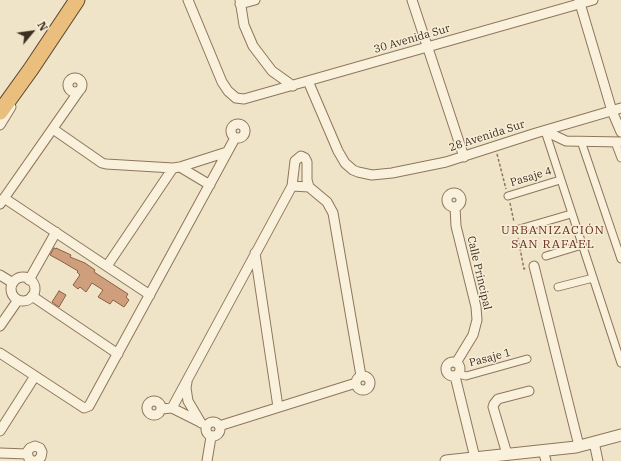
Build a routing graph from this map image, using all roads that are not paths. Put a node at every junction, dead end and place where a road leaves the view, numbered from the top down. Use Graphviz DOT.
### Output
graph roads {
  1 [pos="66,0"];
  2 [pos="77,0"];
  3 [pos="188,0"];
  4 [pos="255,0"];
  5 [pos="412,0"];
  6 [pos="593,0"];
  7 [pos="240,2"];
  8 [pos="580,2"];
  9 [pos="427,47"];
  10 [pos="31,69"];
  11 [pos="308,81"];
  12 [pos="293,86"];
  13 [pos="79,91"];
  14 [pos="0,98"];
  15 [pos="617,109"];
  16 [pos="0,112"];
  17 [pos="0,125"];
  18 [pos="52,129"];
  19 [pos="545,131"];
  20 [pos="621,132"];
  21 [pos="235,138"];
  22 [pos="581,141"];
  23 [pos="618,142"];
  24 [pos="227,152"];
  25 [pos="464,157"];
  26 [pos="621,158"];
  27 [pos="176,167"];
  28 [pos="560,180"];
  29 [pos="210,184"];
  30 [pos="292,186"];
  31 [pos="309,187"];
  32 [pos="508,196"];
  33 [pos="2,201"];
  34 [pos="455,207"];
  35 [pos="571,214"];
  36 [pos="516,230"];
  37 [pos="56,232"];
  38 [pos="582,244"];
  39 [pos="255,253"];
  40 [pos="546,256"];
  41 [pos="621,259"];
  42 [pos="107,266"];
  43 [pos="534,266"];
  44 [pos="0,275"];
  45 [pos="593,278"];
  46 [pos="29,280"];
  47 [pos="13,283"];
  48 [pos="558,287"];
  49 [pos="150,295"];
  50 [pos="32,296"];
  51 [pos="18,300"];
  52 [pos="0,326"];
  53 [pos="0,353"];
  54 [pos="118,354"];
  55 [pos="527,359"];
  56 [pos="456,363"];
  57 [pos="621,363"];
  58 [pos="456,375"];
  59 [pos="35,376"];
  60 [pos="188,377"];
  61 [pos="529,391"];
  62 [pos="278,407"];
  63 [pos="172,408"];
  64 [pos="161,409"];
  65 [pos="204,424"];
  66 [pos="219,426"];
  67 [pos="0,431"];
  68 [pos="621,435"];
  69 [pos="212,437"];
  70 [pos="594,442"];
  71 [pos="579,446"];
  72 [pos="0,453"];
  73 [pos="507,454"];
  74 [pos="545,456"];
  75 [pos="30,458"];
  76 [pos="475,458"];
  77 [pos="491,459"];
  78 [pos="37,461"];
  79 [pos="207,461"];
  80 [pos="446,461"];
  81 [pos="598,461"];
  1 -- 14 [label="highway"];
  2 -- 10 [label="highway"];
  3 -- 12 [label="street, 30 Avenida Sur"];
  4 -- 7 [label="street"];
  5 -- 9 [label="street"];
  6 -- 8 [label="street, 30 Avenida Sur"];
  7 -- 12 [label="street"];
  8 -- 9 [label="street, 30 Avenida Sur"];
  8 -- 15 [label="street"];
  9 -- 11 [label="street, 30 Avenida Sur"];
  9 -- 25 [label="street"];
  10 -- 16 [label="highway"];
  10 -- 17 [label="street"];
  11 -- 12 [label="street, 30 Avenida Sur"];
  11 -- 25 [label="street, 28 Avenida Sur"];
  13 -- 18 [label="street"];
  15 -- 19 [label="street, 28 Avenida Sur"];
  15 -- 20 [label="street"];
  18 -- 27 [label="street"];
  18 -- 33 [label="street"];
  19 -- 22 [label="street"];
  19 -- 25 [label="street, 28 Avenida Sur"];
  19 -- 28 [label="street, Pasaje 4"];
  21 -- 24 [label="street"];
  22 -- 23 [label="street"];
  22 -- 41 [label="street"];
  23 -- 26 [label="street"];
  24 -- 27 [label="street"];
  24 -- 29 [label="street"];
  27 -- 29 [label="street"];
  27 -- 42 [label="street"];
  28 -- 32 [label="street, Pasaje 4"];
  28 -- 35 [label="street, Pasaje 4"];
  29 -- 49 [label="street"];
  30 -- 31 [label="street"];
  30 -- 31 [label="street"];
  30 -- 39 [label="street"];
  31 -- 62 [label="street"];
  33 -- 37 [label="street"];
  34 -- 56 [label="street, Calle Principal"];
  35 -- 36 [label="street"];
  35 -- 38 [label="street, Pasaje 4"];
  37 -- 42 [label="street"];
  37 -- 46 [label="street"];
  38 -- 40 [label="street"];
  38 -- 45 [label="street, Pasaje 4"];
  39 -- 60 [label="street"];
  39 -- 62 [label="street"];
  42 -- 49 [label="street"];
  43 -- 71 [label="street"];
  44 -- 47 [label="street"];
  45 -- 48 [label="street"];
  45 -- 57 [label="street, Pasaje 4"];
  46 -- 47 [label="street"];
  46 -- 50 [label="street"];
  47 -- 51 [label="street"];
  49 -- 54 [label="street"];
  50 -- 51 [label="street"];
  50 -- 54 [label="street"];
  51 -- 52 [label="street"];
  53 -- 59 [label="street"];
  54 -- 59 [label="street"];
  55 -- 58 [label="street, Pasaje 1"];
  56 -- 58 [label="street"];
  56 -- 58 [label="street"];
  58 -- 76 [label="street"];
  59 -- 67 [label="street"];
  60 -- 63 [label="street"];
  60 -- 65 [label="street"];
  61 -- 73 [label="street"];
  62 -- 66 [label="street"];
  63 -- 64 [label="street"];
  63 -- 65 [label="street"];
  65 -- 66 [label="street"];
  65 -- 69 [label="street"];
  66 -- 69 [label="street"];
  68 -- 70 [label="street"];
  69 -- 79 [label="street"];
  70 -- 71 [label="street"];
  70 -- 81 [label="street"];
  71 -- 74 [label="street"];
  72 -- 75 [label="street"];
  73 -- 74 [label="street"];
  73 -- 77 [label="street"];
  75 -- 78 [label="street"];
  76 -- 77 [label="street"];
  76 -- 80 [label="street"];
}
